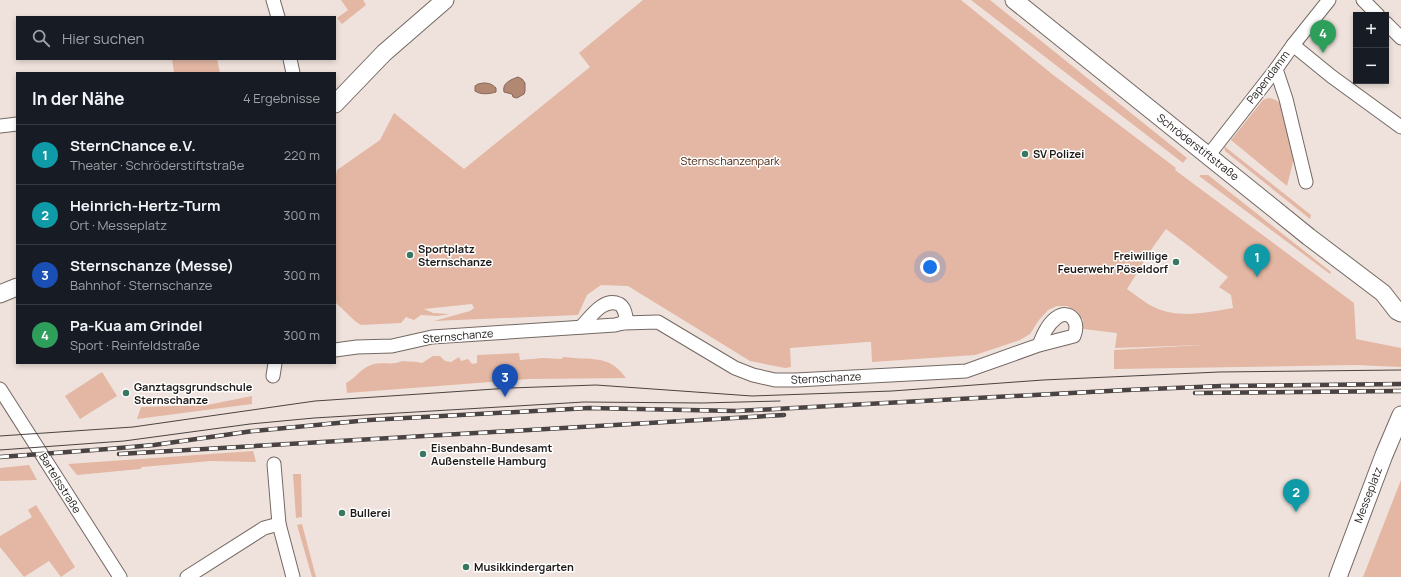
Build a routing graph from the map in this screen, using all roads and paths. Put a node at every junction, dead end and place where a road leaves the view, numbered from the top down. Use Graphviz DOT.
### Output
graph roads {
  1 [pos="274,0"];
  2 [pos="445,0"];
  3 [pos="1014,0"];
  4 [pos="1329,0"];
  5 [pos="1363,0"];
  6 [pos="1375,12"];
  7 [pos="278,16"];
  8 [pos="1389,26"];
  9 [pos="1401,38"];
  10 [pos="1293,44"];
  11 [pos="384,53"];
  12 [pos="290,60"];
  13 [pos="1276,69"];
  14 [pos="293,72"];
  15 [pos="336,86"];
  16 [pos="336,103"];
  17 [pos="16,124"];
  18 [pos="0,126"];
  19 [pos="1401,127"];
  20 [pos="1208,156"];
  21 [pos="1306,182"];
  22 [pos="16,287"];
  23 [pos="1383,293"];
  24 [pos="0,294"];
  25 [pos="1401,295"];
  26 [pos="1401,313"];
  27 [pos="623,323"];
  28 [pos="581,327"];
  29 [pos="1039,345"];
  30 [pos="336,350"];
  31 [pos="275,364"];
  32 [pos="273,376"];
  33 [pos="0,389"];
  34 [pos="1400,418"];
  35 [pos="274,464"];
  36 [pos="279,524"];
  37 [pos="120,577"];
  38 [pos="187,577"];
  39 [pos="293,577"];
  40 [pos="1338,577"];
  1 -- 7 [label="street"];
  2 -- 11 [label="main road"];
  3 -- 20 [label="main road, Schröderstiftstraße"];
  4 -- 10 [label="street, Papendamm"];
  5 -- 6 [label="street"];
  8 -- 9 [label="street"];
  10 -- 13 [label="street, Papendamm"];
  10 -- 19 [label="street"];
  11 -- 15 [label="main road"];
  11 -- 16 [label="main road"];
  12 -- 14 [label="street"];
  13 -- 20 [label="street, Papendamm"];
  13 -- 21 [label="street"];
  17 -- 18 [label="street"];
  20 -- 23 [label="main road, Schröderstiftstraße"];
  22 -- 24 [label="main road"];
  23 -- 25 [label="main road"];
  23 -- 26 [label="main road, Schröderstiftstraße"];
  27 -- 28 [label="street, Sternschanze"];
  27 -- 28 [label="street"];
  27 -- 29 [label="street, Sternschanze"];
  28 -- 30 [label="street, Sternschanze"];
  31 -- 32 [label="street"];
  33 -- 37 [label="street, Bartelsstraße"];
  34 -- 40 [label="main road, Messeplatz"];
  35 -- 36 [label="street"];
  36 -- 38 [label="street"];
  36 -- 39 [label="street"];
}
